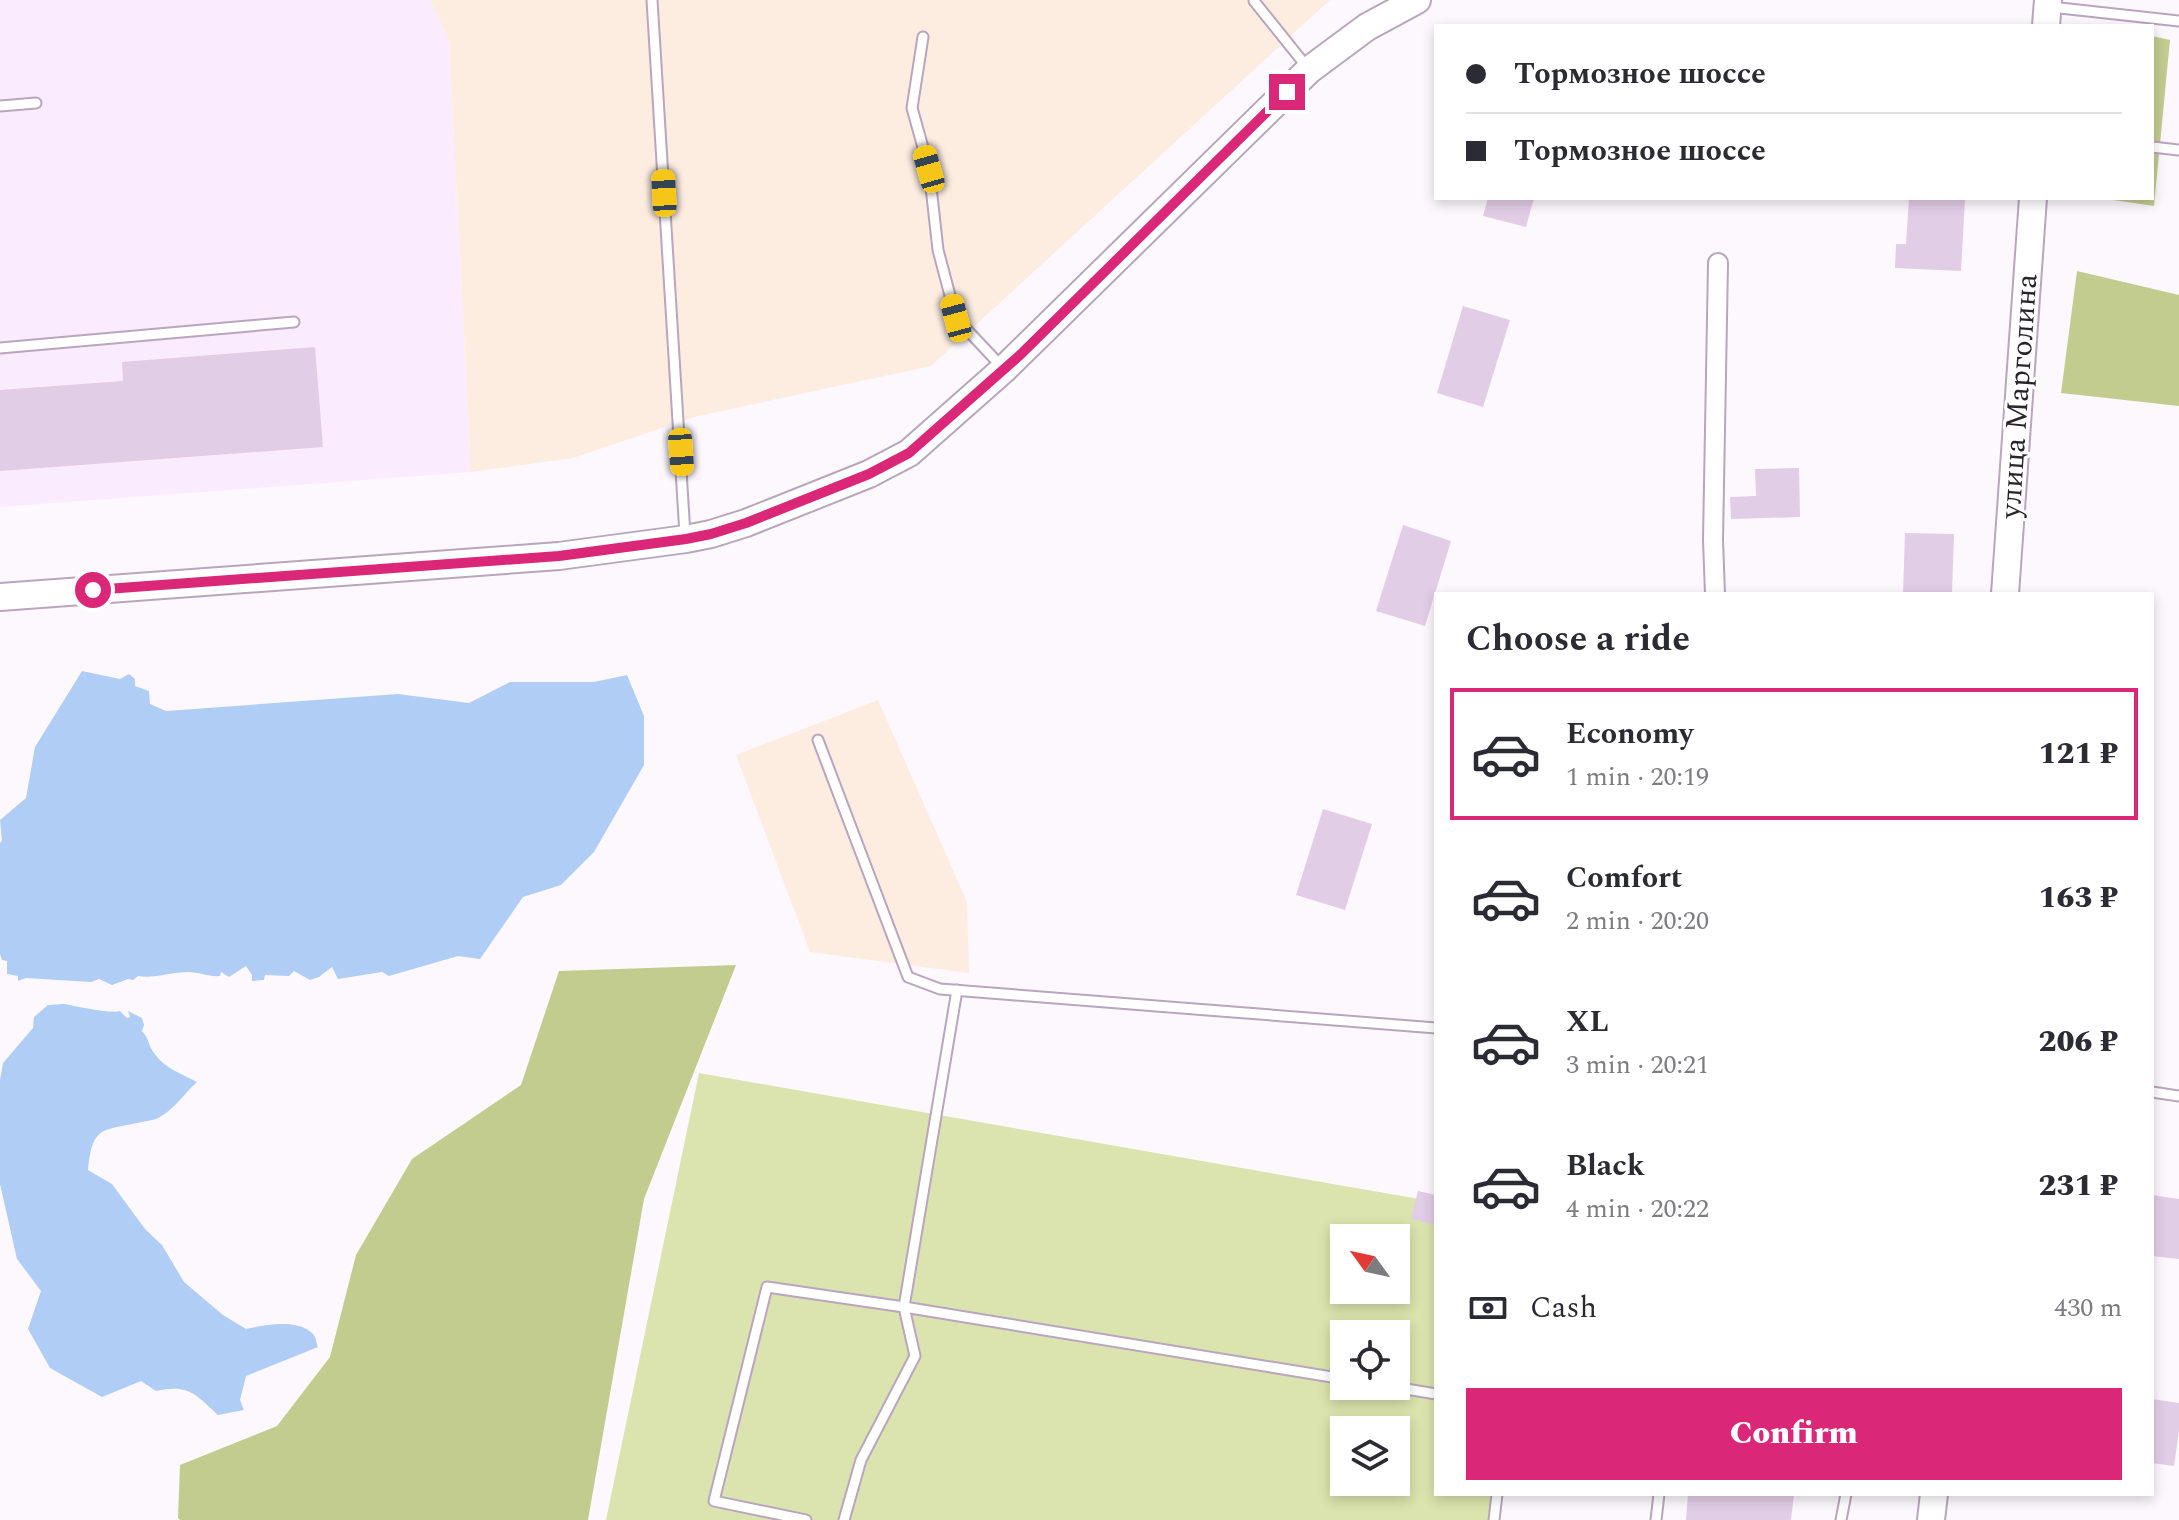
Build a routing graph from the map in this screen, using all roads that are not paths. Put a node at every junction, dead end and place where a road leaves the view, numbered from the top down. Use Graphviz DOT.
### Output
graph roads {
  1 [pos="652,0"];
  2 [pos="1417,0"];
  3 [pos="1254,1"];
  4 [pos="2047,11"];
  5 [pos="2179,21"];
  6 [pos="923,37"];
  7 [pos="1309,70"];
  8 [pos="36,103"];
  9 [pos="0,106"];
  10 [pos="2154,147"];
  11 [pos="2179,150"];
  12 [pos="2033,200"];
  13 [pos="1718,263"];
  14 [pos="294,322"];
  15 [pos="0,348"];
  16 [pos="1004,369"];
  17 [pos="686,539"];
  18 [pos="1715,592"];
  19 [pos="2005,592"];
  20 [pos="0,597"];
  21 [pos="818,740"];
  22 [pos="957,990"];
  23 [pos="1434,1028"];
  24 [pos="2154,1092"];
  25 [pos="2179,1096"];
  26 [pos="904,1307"];
  27 [pos="1330,1377"];
  28 [pos="1410,1390"];
  29 [pos="1434,1394"];
  30 [pos="1497,1496"];
  31 [pos="1659,1496"];
  32 [pos="1846,1496"];
  33 [pos="1934,1496"];
  34 [pos="806,1520"];
  35 [pos="844,1520"];
  36 [pos="1494,1520"];
  37 [pos="1656,1520"];
  38 [pos="1841,1520"];
  39 [pos="1931,1520"];
  1 -- 17 [label="lane"];
  2 -- 7 [label="street"];
  3 -- 7 [label="lane"];
  4 -- 5 [label="lane"];
  6 -- 16 [label="lane"];
  7 -- 16 [label="street"];
  8 -- 9 [label="lane"];
  10 -- 11 [label="lane"];
  12 -- 19 [label="street, улица Марголина"];
  13 -- 18 [label="street"];
  14 -- 15 [label="lane"];
  16 -- 17 [label="street"];
  17 -- 20 [label="street"];
  21 -- 22 [label="lane"];
  22 -- 23 [label="lane"];
  22 -- 26 [label="lane"];
  24 -- 25 [label="lane"];
  26 -- 27 [label="lane"];
  26 -- 34 [label="lane"];
  26 -- 35 [label="lane"];
  28 -- 29 [label="lane"];
  30 -- 36 [label="lane"];
  31 -- 37 [label="lane"];
  32 -- 38 [label="lane"];
  33 -- 39 [label="street"];
}
